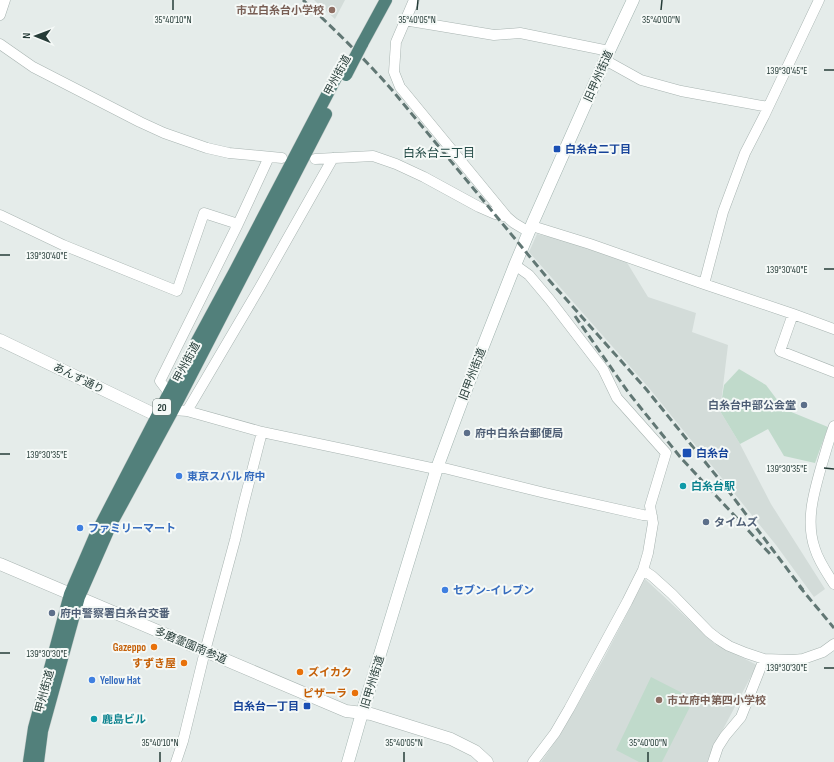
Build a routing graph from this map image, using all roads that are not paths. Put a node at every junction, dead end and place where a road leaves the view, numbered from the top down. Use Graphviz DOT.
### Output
graph roads {
  1 [pos="5,0"];
  2 [pos="376,0"];
  3 [pos="386,0"];
  4 [pos="414,0"];
  5 [pos="633,0"];
  6 [pos="819,0"];
  7 [pos="0,15"];
  8 [pos="404,20"];
  9 [pos="358,43"];
  10 [pos="0,44"];
  11 [pos="607,56"];
  12 [pos="343,73"];
  13 [pos="768,107"];
  14 [pos="269,157"];
  15 [pos="282,158"];
  16 [pos="333,158"];
  17 [pos="315,159"];
  18 [pos="0,215"];
  19 [pos="508,217"];
  20 [pos="238,224"];
  21 [pos="530,229"];
  22 [pos="515,265"];
  23 [pos="704,284"];
  24 [pos="793,314"];
  25 [pos="834,329"];
  26 [pos="0,340"];
  27 [pos="834,372"];
  28 [pos="169,393"];
  29 [pos="173,410"];
  30 [pos="187,411"];
  31 [pos="161,420"];
  32 [pos="834,426"];
  33 [pos="262,432"];
  34 [pos="437,468"];
  35 [pos="652,516"];
  36 [pos="0,564"];
  37 [pos="644,570"];
  38 [pos="834,584"];
  39 [pos="74,596"];
  40 [pos="834,644"];
  41 [pos="204,651"];
  42 [pos="764,659"];
  43 [pos="362,713"];
  44 [pos="29,762"];
  45 [pos="38,762"];
  46 [pos="176,762"];
  47 [pos="348,762"];
  48 [pos="487,762"];
  49 [pos="533,762"];
  50 [pos="713,762"];
  1 -- 7 [label="street"];
  2 -- 9 [label="highway, 甲州街道 / 20"];
  3 -- 9 [label="highway, 甲州街道 / 20"];
  4 -- 8 [label="street"];
  5 -- 11 [label="main road, 旧甲州街道"];
  6 -- 13 [label="street"];
  8 -- 11 [label="street"];
  8 -- 19 [label="street"];
  9 -- 12 [label="highway, 甲州街道 / 20"];
  10 -- 14 [label="street"];
  11 -- 13 [label="street"];
  11 -- 21 [label="main road, 旧甲州街道"];
  12 -- 28 [label="highway, 甲州街道 / 20"];
  12 -- 29 [label="highway, 甲州街道 / 20"];
  13 -- 23 [label="street"];
  14 -- 15 [label="street"];
  14 -- 20 [label="street"];
  16 -- 17 [label="street"];
  16 -- 19 [label="street"];
  16 -- 30 [label="street"];
  18 -- 20 [label="street"];
  19 -- 21 [label="street"];
  20 -- 28 [label="street"];
  21 -- 22 [label="main road, 旧甲州街道"];
  21 -- 23 [label="street"];
  22 -- 34 [label="main road, 旧甲州街道"];
  22 -- 35 [label="street"];
  23 -- 24 [label="street"];
  24 -- 25 [label="street"];
  24 -- 27 [label="street"];
  26 -- 31 [label="main road, あんず通り"];
  28 -- 31 [label="highway, 甲州街道 / 20"];
  29 -- 30 [label="street"];
  29 -- 31 [label="highway, 甲州街道 / 20"];
  30 -- 33 [label="street"];
  31 -- 39 [label="highway, 甲州街道 / 20"];
  32 -- 38 [label="street"];
  33 -- 34 [label="street"];
  33 -- 41 [label="street"];
  34 -- 35 [label="street"];
  34 -- 43 [label="main road, 旧甲州街道"];
  35 -- 37 [label="street"];
  36 -- 39 [label="main road, 多磨霊園南参道"];
  37 -- 42 [label="street"];
  37 -- 49 [label="street"];
  39 -- 41 [label="main road, 多磨霊園南参道"];
  39 -- 44 [label="highway, 甲州街道 / 20"];
  39 -- 45 [label="highway, 甲州街道 / 20"];
  40 -- 42 [label="street"];
  41 -- 43 [label="main road, 多磨霊園南参道"];
  41 -- 46 [label="street"];
  42 -- 50 [label="street"];
  43 -- 47 [label="main road, 旧甲州街道"];
  43 -- 48 [label="main road, 多磨霊園南参道"];
}
